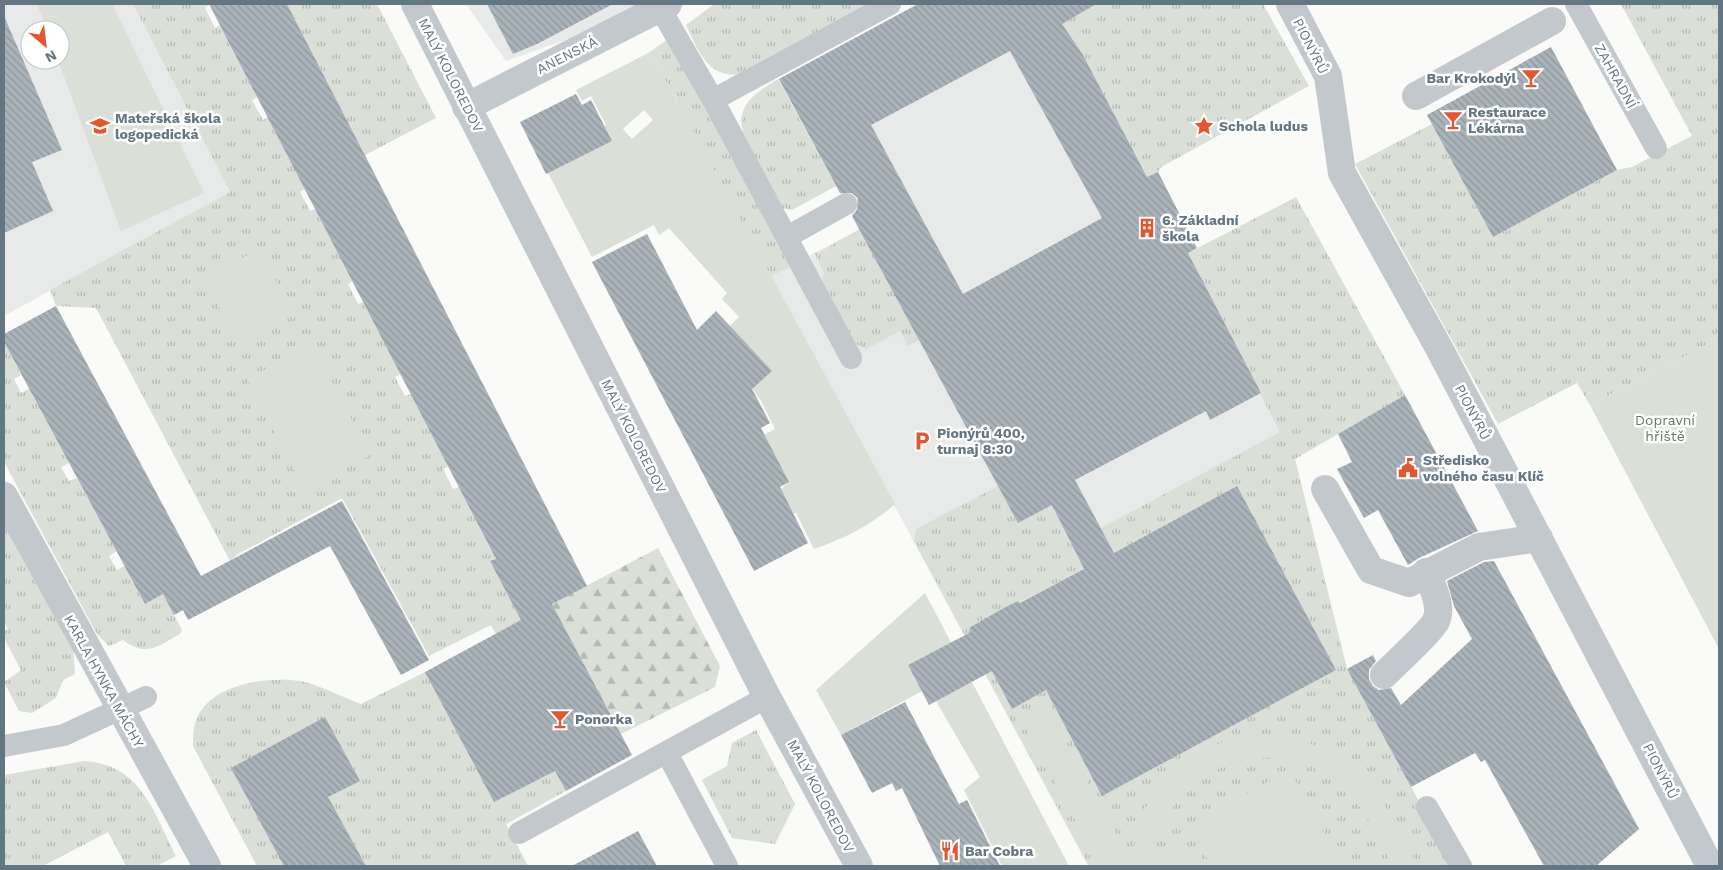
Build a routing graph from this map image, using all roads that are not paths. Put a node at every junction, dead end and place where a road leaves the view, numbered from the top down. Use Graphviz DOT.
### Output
graph roads {
  1 [pos="414,4"];
  2 [pos="1290,4"];
  3 [pos="1576,4"];
  4 [pos="664,6"];
  5 [pos="900,6"];
  6 [pos="1552,21"];
  7 [pos="1416,96"];
  8 [pos="713,100"];
  9 [pos="466,107"];
  10 [pos="1656,148"];
  11 [pos="846,204"];
  12 [pos="786,237"];
  13 [pos="852,358"];
  14 [pos="1325,489"];
  15 [pos="4,496"];
  16 [pos="1539,538"];
  17 [pos="1426,572"];
  18 [pos="1384,675"];
  19 [pos="146,696"];
  20 [pos="768,697"];
  21 [pos="120,711"];
  22 [pos="4,746"];
  23 [pos="667,753"];
  24 [pos="1427,807"];
  25 [pos="519,833"];
  26 [pos="207,866"];
  27 [pos="727,866"];
  28 [pos="859,866"];
  29 [pos="1460,866"];
  30 [pos="1710,866"];
  1 -- 9 [label="street, MALÝ KOLOREDOV"];
  2 -- 16 [label="street, PIONÝRŮ"];
  3 -- 10 [label="lane, ZAHRADNÍ"];
  4 -- 8 [label="lane"];
  4 -- 9 [label="street, ANENSKÁ"];
  5 -- 8 [label="lane"];
  6 -- 7 [label="street"];
  8 -- 12 [label="lane"];
  9 -- 20 [label="street, MALÝ KOLOREDOV"];
  11 -- 12 [label="lane"];
  12 -- 13 [label="lane"];
  14 -- 17 [label="street"];
  15 -- 21 [label="street, KARLA HYNKA MÁCHY"];
  16 -- 17 [label="street"];
  16 -- 30 [label="street, PIONÝRŮ"];
  17 -- 18 [label="street"];
  19 -- 21 [label="lane"];
  20 -- 23 [label="lane"];
  20 -- 28 [label="street, MALÝ KOLOREDOV"];
  21 -- 22 [label="lane"];
  21 -- 26 [label="street, KARLA HYNKA MÁCHY"];
  23 -- 25 [label="lane"];
  23 -- 27 [label="lane"];
  24 -- 29 [label="lane"];
}
